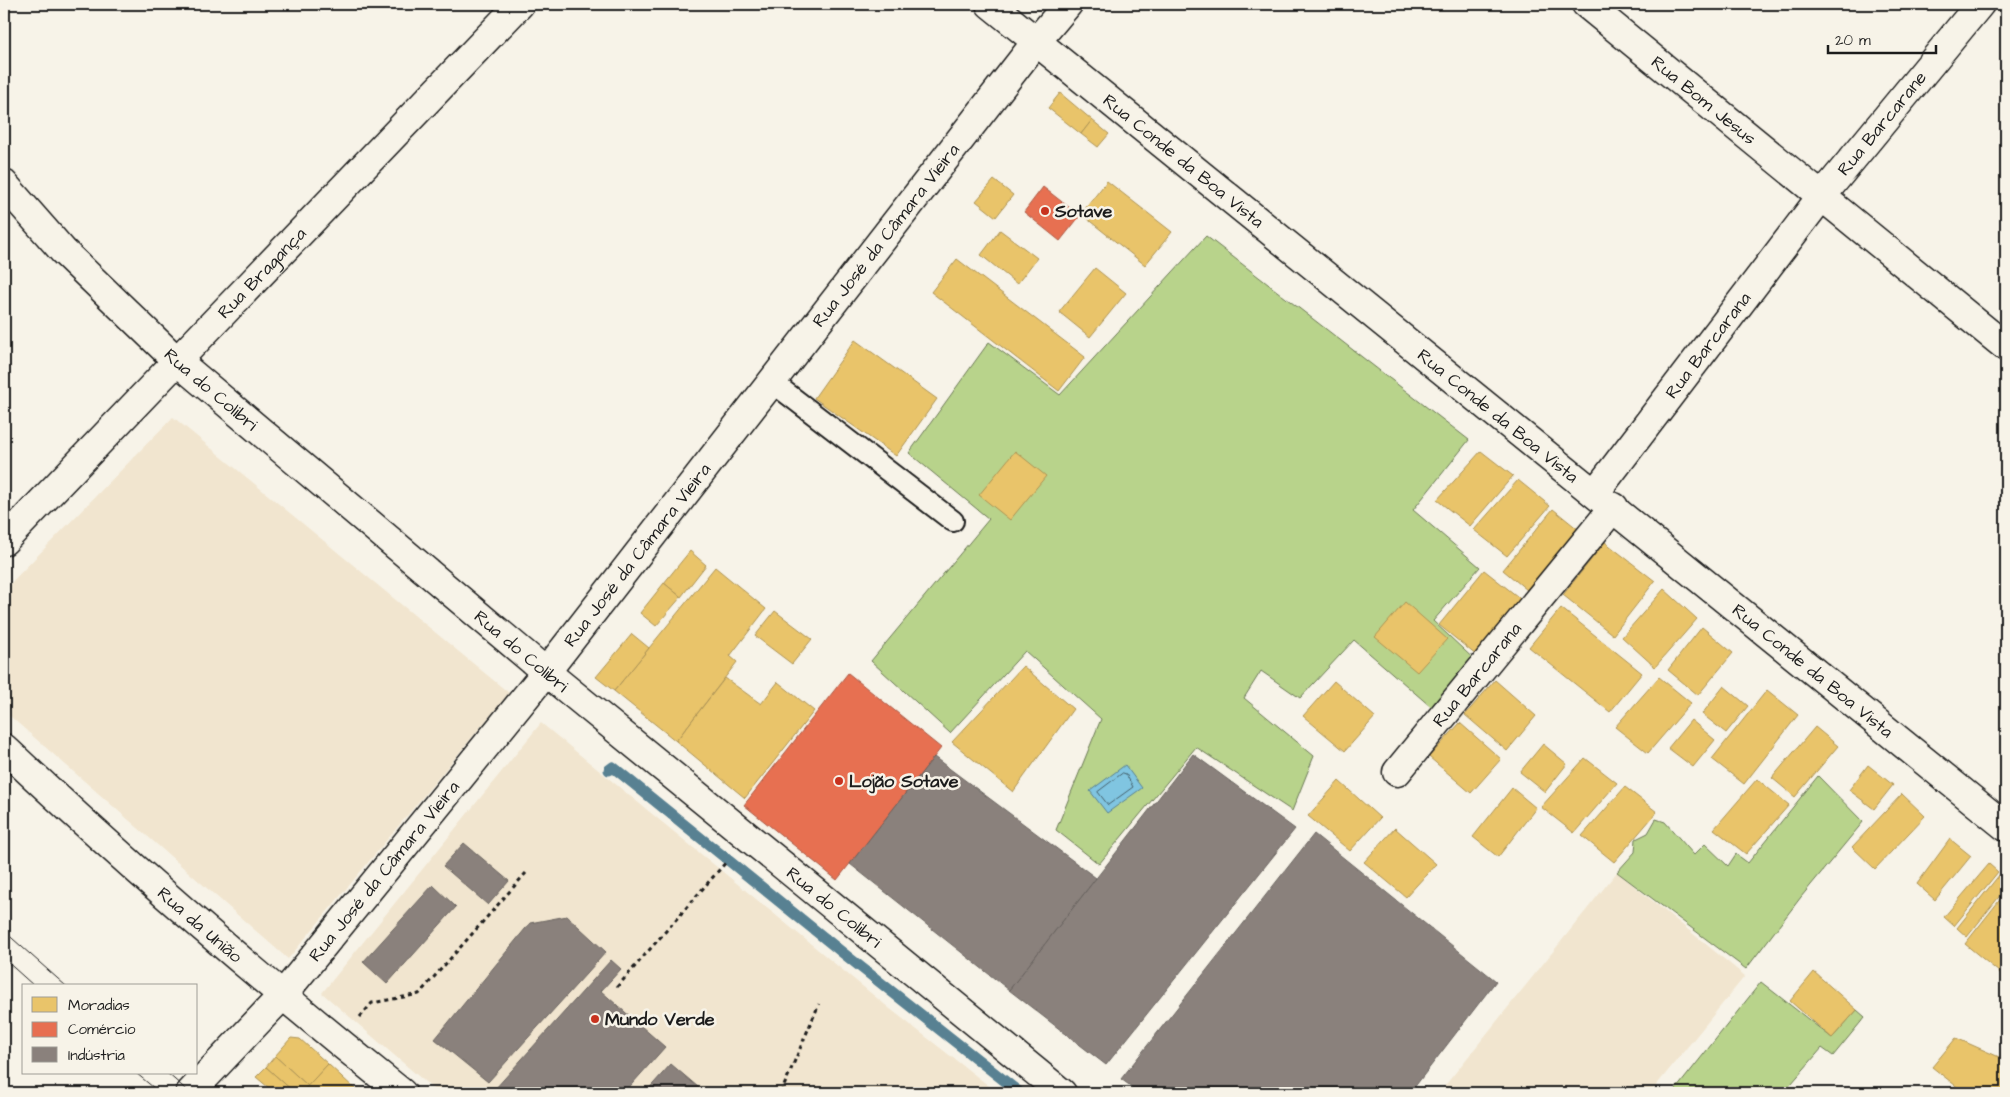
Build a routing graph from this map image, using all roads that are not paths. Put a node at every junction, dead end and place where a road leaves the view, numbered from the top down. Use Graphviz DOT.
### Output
graph roads {
  1 [pos="520,4"];
  2 [pos="990,4"];
  3 [pos="1068,4"];
  4 [pos="1586,4"];
  5 [pos="1980,4"];
  6 [pos="1036,42"];
  7 [pos="4,184"];
  8 [pos="1821,197"];
  9 [pos="2006,346"];
  10 [pos="177,361"];
  11 [pos="772,382"];
  12 [pos="1604,500"];
  13 [pos="953,521"];
  14 [pos="4,542"];
  15 [pos="546,672"];
  16 [pos="4,748"];
  17 [pos="1397,772"];
  18 [pos="2006,827"];
  19 [pos="282,996"];
  20 [pos="1051,1090"];
  21 [pos="190,1093"];
  22 [pos="402,1093"];
  1 -- 10 [label="street, Rua Bragança"];
  2 -- 6 [label="street, Rua Conde da Boa Vista"];
  3 -- 6 [label="street, Rua José da Câmara Vieira"];
  4 -- 8 [label="street, Rua Bom Jesus"];
  5 -- 8 [label="street, Rua Barcarane"];
  6 -- 11 [label="street, Rua José da Câmara Vieira"];
  6 -- 12 [label="street, Rua Conde da Boa Vista"];
  7 -- 10 [label="street, Rua do Colibri"];
  8 -- 9 [label="street, Rua Bom Jesus"];
  8 -- 12 [label="street, Rua Barcarana"];
  10 -- 14 [label="street, Rua Bragança"];
  10 -- 15 [label="street, Rua do Colibri"];
  11 -- 13 [label="lane"];
  11 -- 15 [label="street, Rua José da Câmara Vieira"];
  12 -- 17 [label="street, Rua Barcarana"];
  12 -- 18 [label="street, Rua Conde da Boa Vista"];
  15 -- 19 [label="street, Rua José da Câmara Vieira"];
  15 -- 20 [label="street, Rua do Colibri"];
  16 -- 19 [label="street, Rua da União"];
  19 -- 21 [label="street, Rua José da Câmara Vieira"];
  19 -- 22 [label="street, Rua da União"];
}
